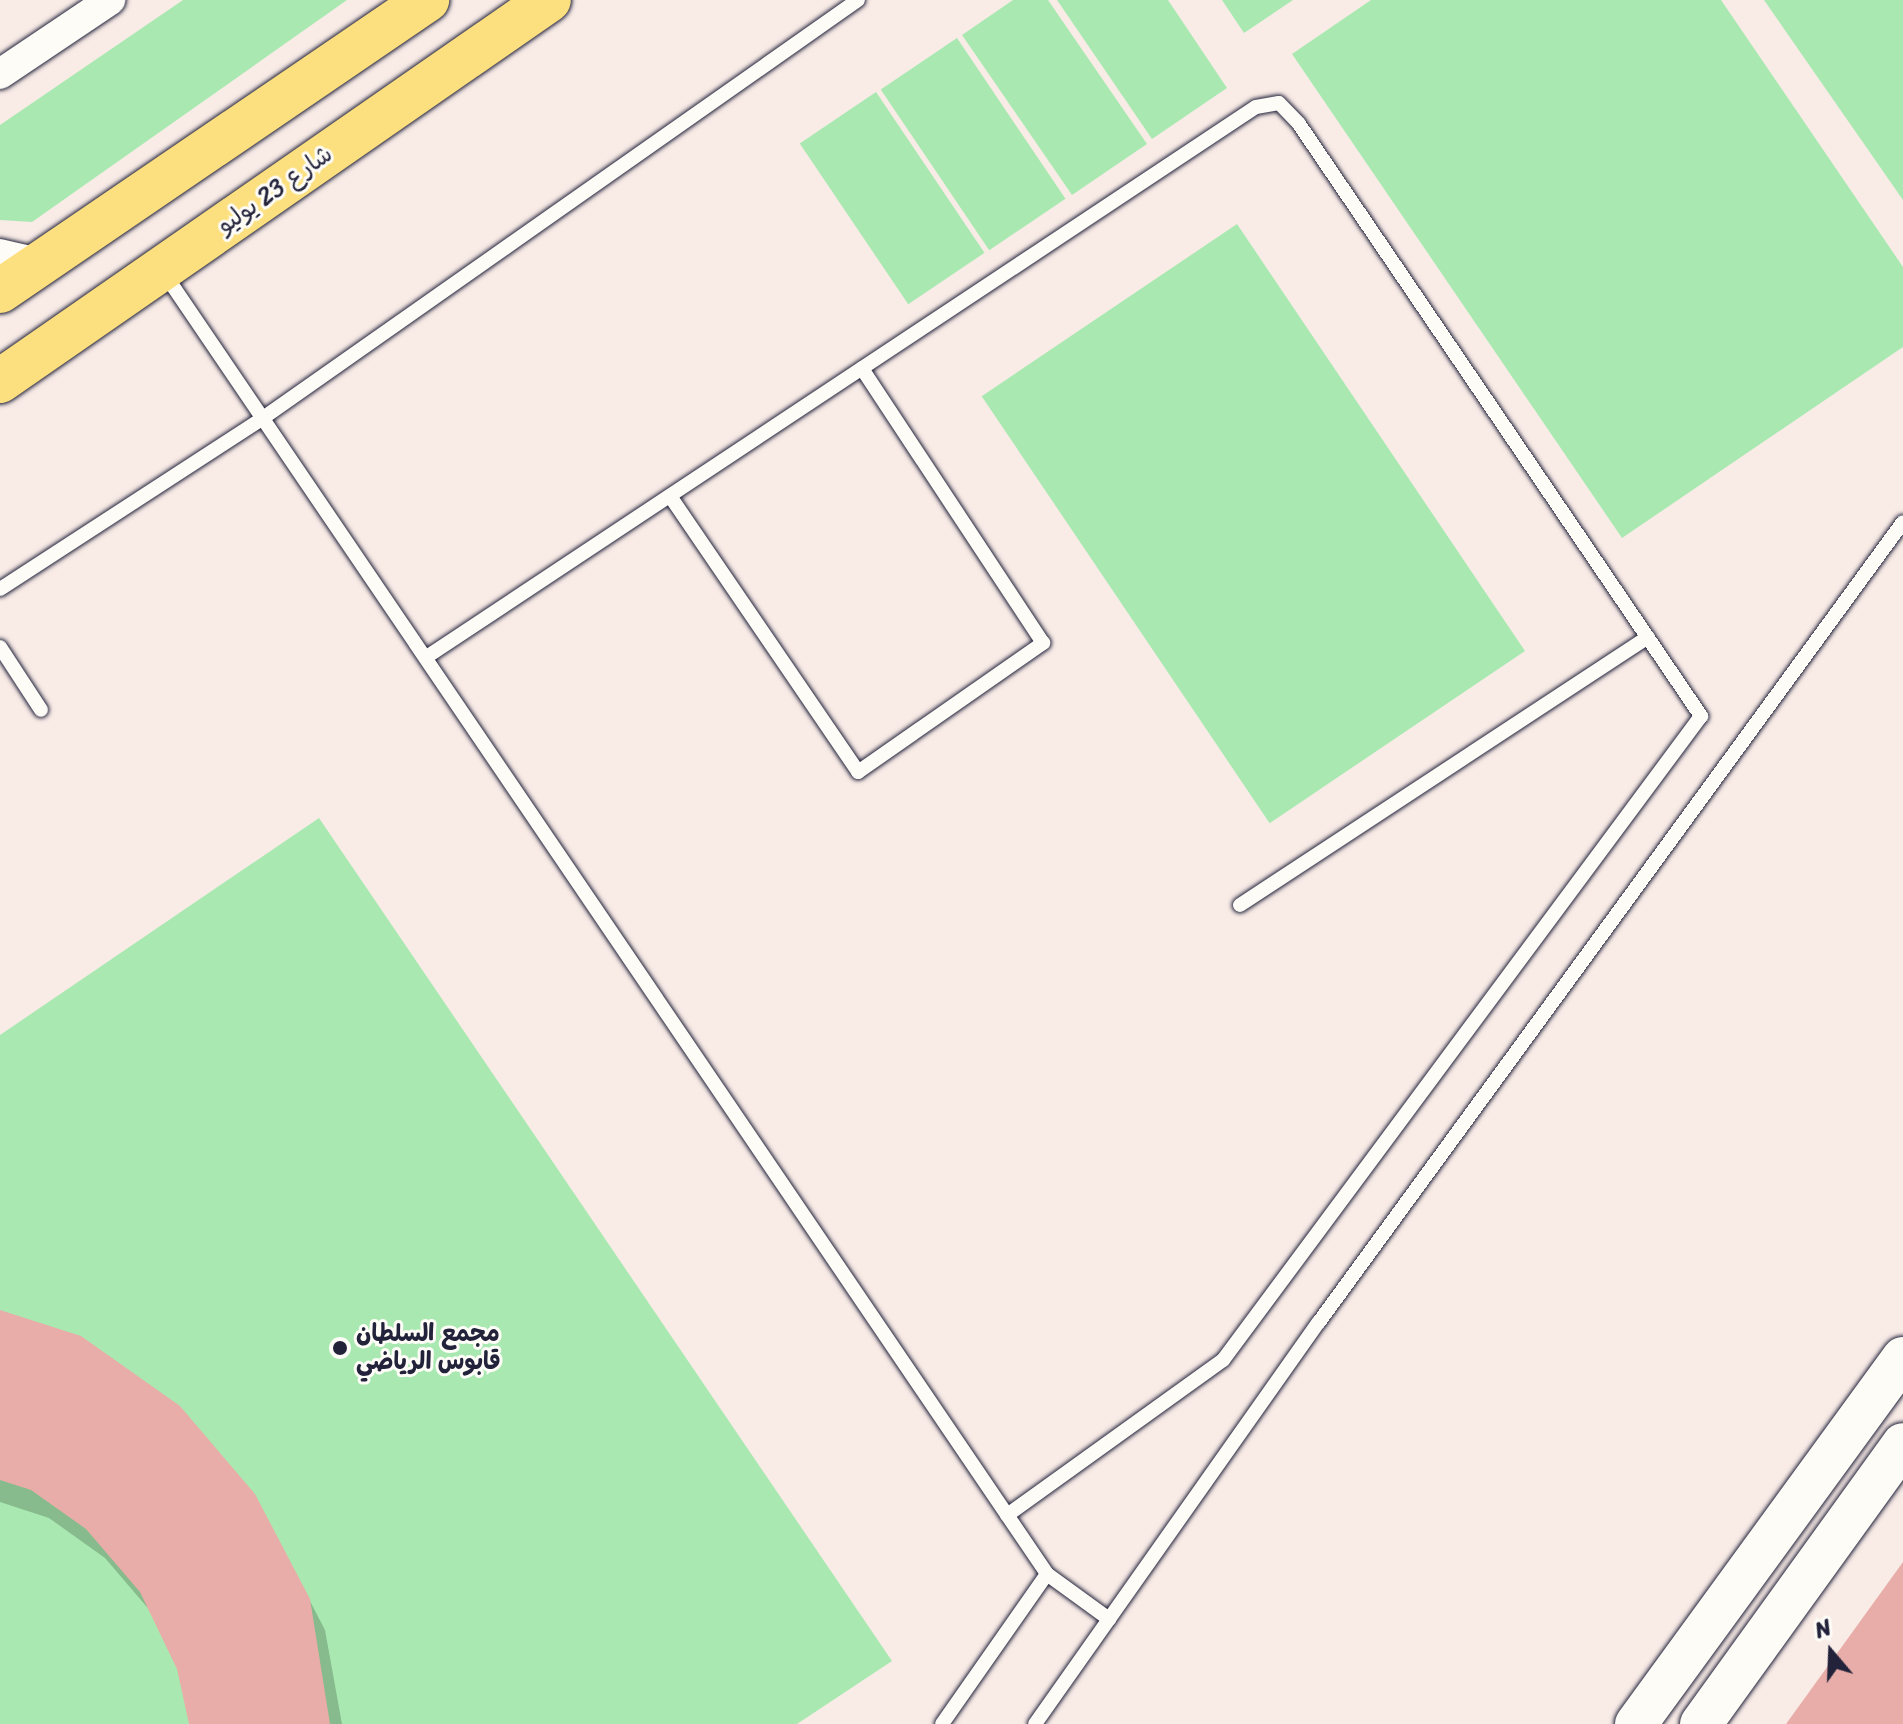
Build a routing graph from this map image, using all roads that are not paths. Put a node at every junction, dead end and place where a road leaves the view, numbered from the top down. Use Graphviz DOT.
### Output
graph roads {
  1 [pos="110,0"];
  2 [pos="427,0"];
  3 [pos="549,0"];
  4 [pos="858,0"];
  5 [pos="0,74"];
  6 [pos="20,259"];
  7 [pos="161,269"];
  8 [pos="0,291"];
  9 [pos="862,368"];
  10 [pos="0,381"];
  11 [pos="263,418"];
  12 [pos="670,496"];
  13 [pos="1903,522"];
  14 [pos="0,589"];
  15 [pos="1648,637"];
  16 [pos="0,647"];
  17 [pos="428,656"];
  18 [pos="41,710"];
  19 [pos="1240,905"];
  20 [pos="1903,1358"];
  21 [pos="1903,1444"];
  22 [pos="1007,1515"];
  23 [pos="1047,1574"];
  24 [pos="1109,1619"];
  25 [pos="942,1724"];
  26 [pos="1035,1724"];
  27 [pos="1636,1724"];
  28 [pos="1701,1724"];
  1 -- 5 [label="street"];
  2 -- 6 [label="main road"];
  3 -- 7 [label="main road, شارع 23 يوليو"];
  4 -- 11 [label="lane"];
  6 -- 8 [label="main road"];
  7 -- 10 [label="main road, شارع 23 يوليو"];
  7 -- 11 [label="lane"];
  9 -- 12 [label="lane"];
  9 -- 12 [label="lane"];
  9 -- 15 [label="lane"];
  11 -- 14 [label="lane"];
  11 -- 17 [label="lane"];
  12 -- 17 [label="lane"];
  13 -- 24 [label="lane"];
  15 -- 19 [label="lane"];
  15 -- 22 [label="lane"];
  16 -- 18 [label="lane"];
  17 -- 22 [label="lane"];
  20 -- 27 [label="street"];
  21 -- 28 [label="street"];
  22 -- 23 [label="lane"];
  23 -- 24 [label="lane"];
  23 -- 25 [label="lane"];
  24 -- 26 [label="lane"];
}
